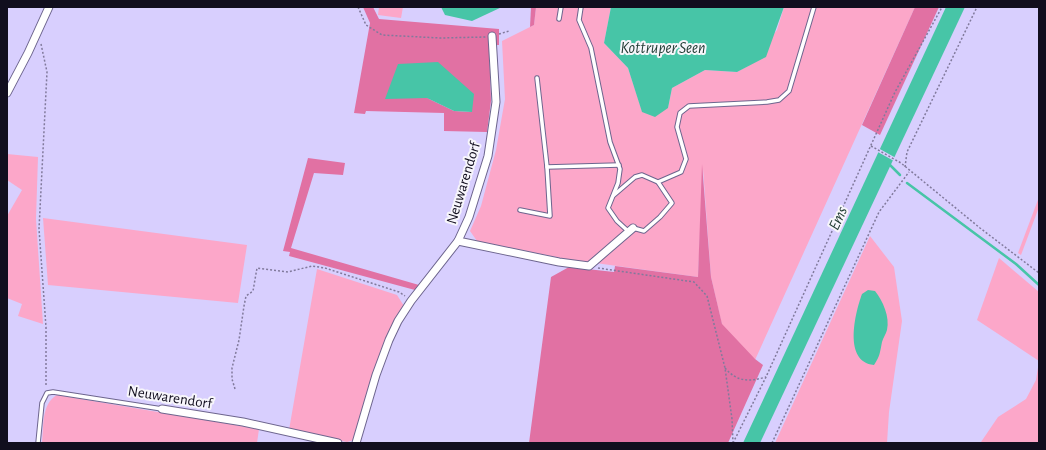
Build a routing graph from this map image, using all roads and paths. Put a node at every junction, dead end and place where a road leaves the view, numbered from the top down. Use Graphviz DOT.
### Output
graph roads {
  1 [pos="358,7"];
  2 [pos="561,7"];
  3 [pos="581,7"];
  4 [pos="814,7"];
  5 [pos="942,7"];
  6 [pos="977,7"];
  7 [pos="46,9"];
  8 [pos="559,19"];
  9 [pos="509,32"];
  10 [pos="37,34"];
  11 [pos="492,36"];
  12 [pos="537,78"];
  13 [pos="7,93"];
  14 [pos="872,146"];
  15 [pos="619,165"];
  16 [pos="547,167"];
  17 [pos="905,167"];
  18 [pos="909,172"];
  19 [pos="658,182"];
  20 [pos="614,195"];
  21 [pos="520,210"];
  22 [pos="631,230"];
  23 [pos="458,241"];
  24 [pos="589,266"];
  25 [pos="1039,273"];
  26 [pos="411,301"];
  27 [pos="725,368"];
  28 [pos="766,377"];
  29 [pos="235,389"];
  30 [pos="47,393"];
  31 [pos="162,409"];
  32 [pos="38,443"];
  33 [pos="338,443"];
  34 [pos="356,443"];
  35 [pos="733,443"];
  36 [pos="772,443"];
  1 -- 11 [label="path"];
  2 -- 8 [label="lane"];
  3 -- 15 [label="lane"];
  4 -- 19 [label="lane"];
  5 -- 14 [label="path"];
  6 -- 17 [label="path"];
  7 -- 10 [label="street"];
  9 -- 11 [label="path"];
  10 -- 13 [label="street"];
  10 -- 30 [label="path"];
  11 -- 23 [label="street, Neuwarendorf"];
  12 -- 16 [label="lane"];
  14 -- 17 [label="path"];
  14 -- 28 [label="path"];
  15 -- 16 [label="lane"];
  15 -- 20 [label="lane"];
  16 -- 21 [label="lane"];
  17 -- 18 [label="path"];
  18 -- 25 [label="path"];
  18 -- 36 [label="path"];
  19 -- 20 [label="lane"];
  19 -- 22 [label="lane"];
  20 -- 22 [label="lane"];
  22 -- 24 [label="street"];
  23 -- 24 [label="street, Neuwarendorf"];
  23 -- 26 [label="street, Neuwarendorf"];
  24 -- 27 [label="path"];
  26 -- 29 [label="path"];
  26 -- 34 [label="street, Neuwarendorf"];
  27 -- 28 [label="path"];
  27 -- 35 [label="path"];
  28 -- 35 [label="path"];
  30 -- 31 [label="lane, Neuwarendorf"];
  30 -- 32 [label="lane"];
  31 -- 33 [label="street, Neuwarendorf"];
}
